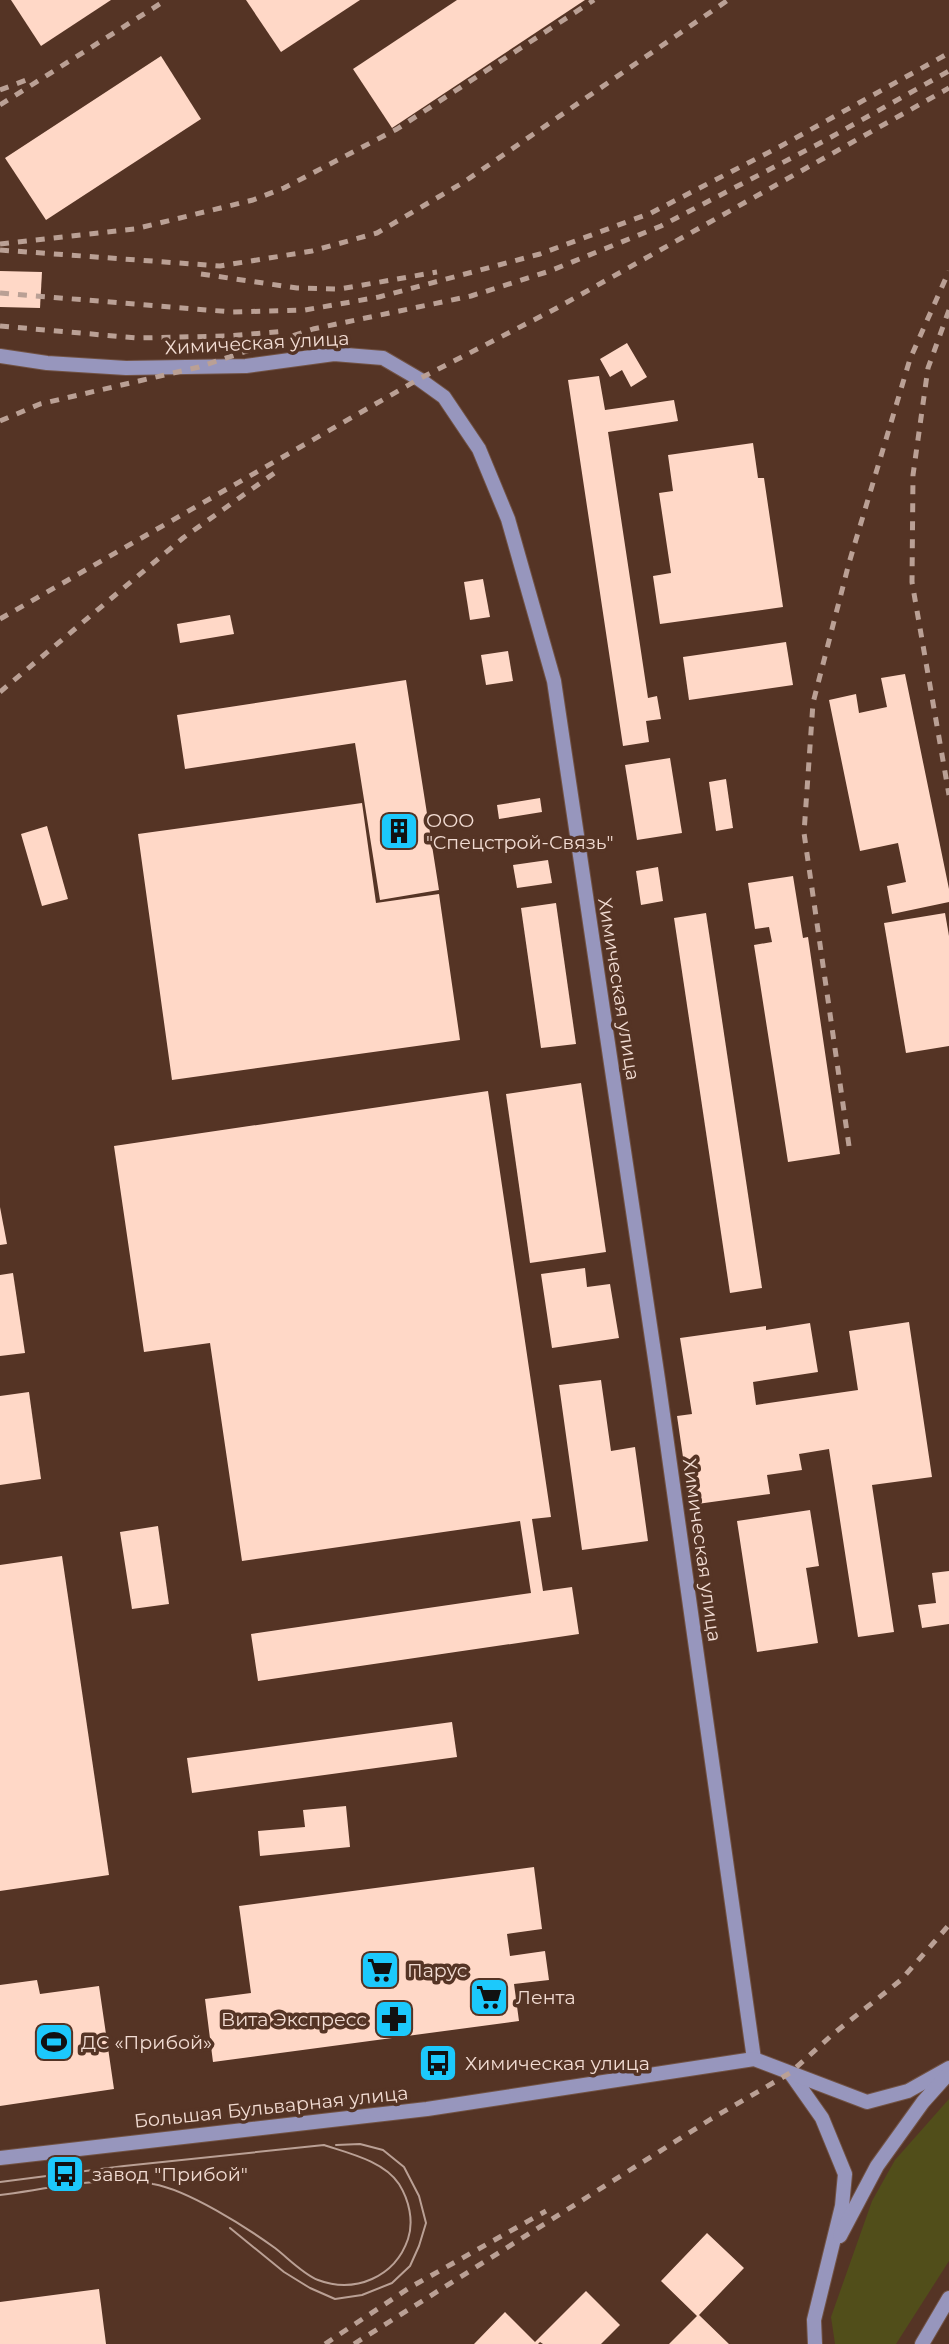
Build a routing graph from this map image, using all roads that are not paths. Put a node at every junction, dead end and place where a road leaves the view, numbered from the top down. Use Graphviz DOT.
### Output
graph roads {
  1 [pos="0,356"];
  2 [pos="754,2059"];
  3 [pos="949,2071"];
  4 [pos="790,2073"];
  5 [pos="0,2158"];
  6 [pos="830,2256"];
  7 [pos="949,2298"];
  8 [pos="814,2320"];
  9 [pos="815,2344"];
  10 [pos="822,2344"];
  11 [pos="922,2344"];
  1 -- 2 [label="street, Химическая улица"];
  2 -- 4 [label="street"];
  2 -- 5 [label="street, Большая Бульварная улица"];
  3 -- 4 [label="street"];
  3 -- 6 [label="street"];
  4 -- 6 [label="street"];
  6 -- 8 [label="street"];
  7 -- 11 [label="street"];
  8 -- 9 [label="street"];
  8 -- 10 [label="street"];
}
